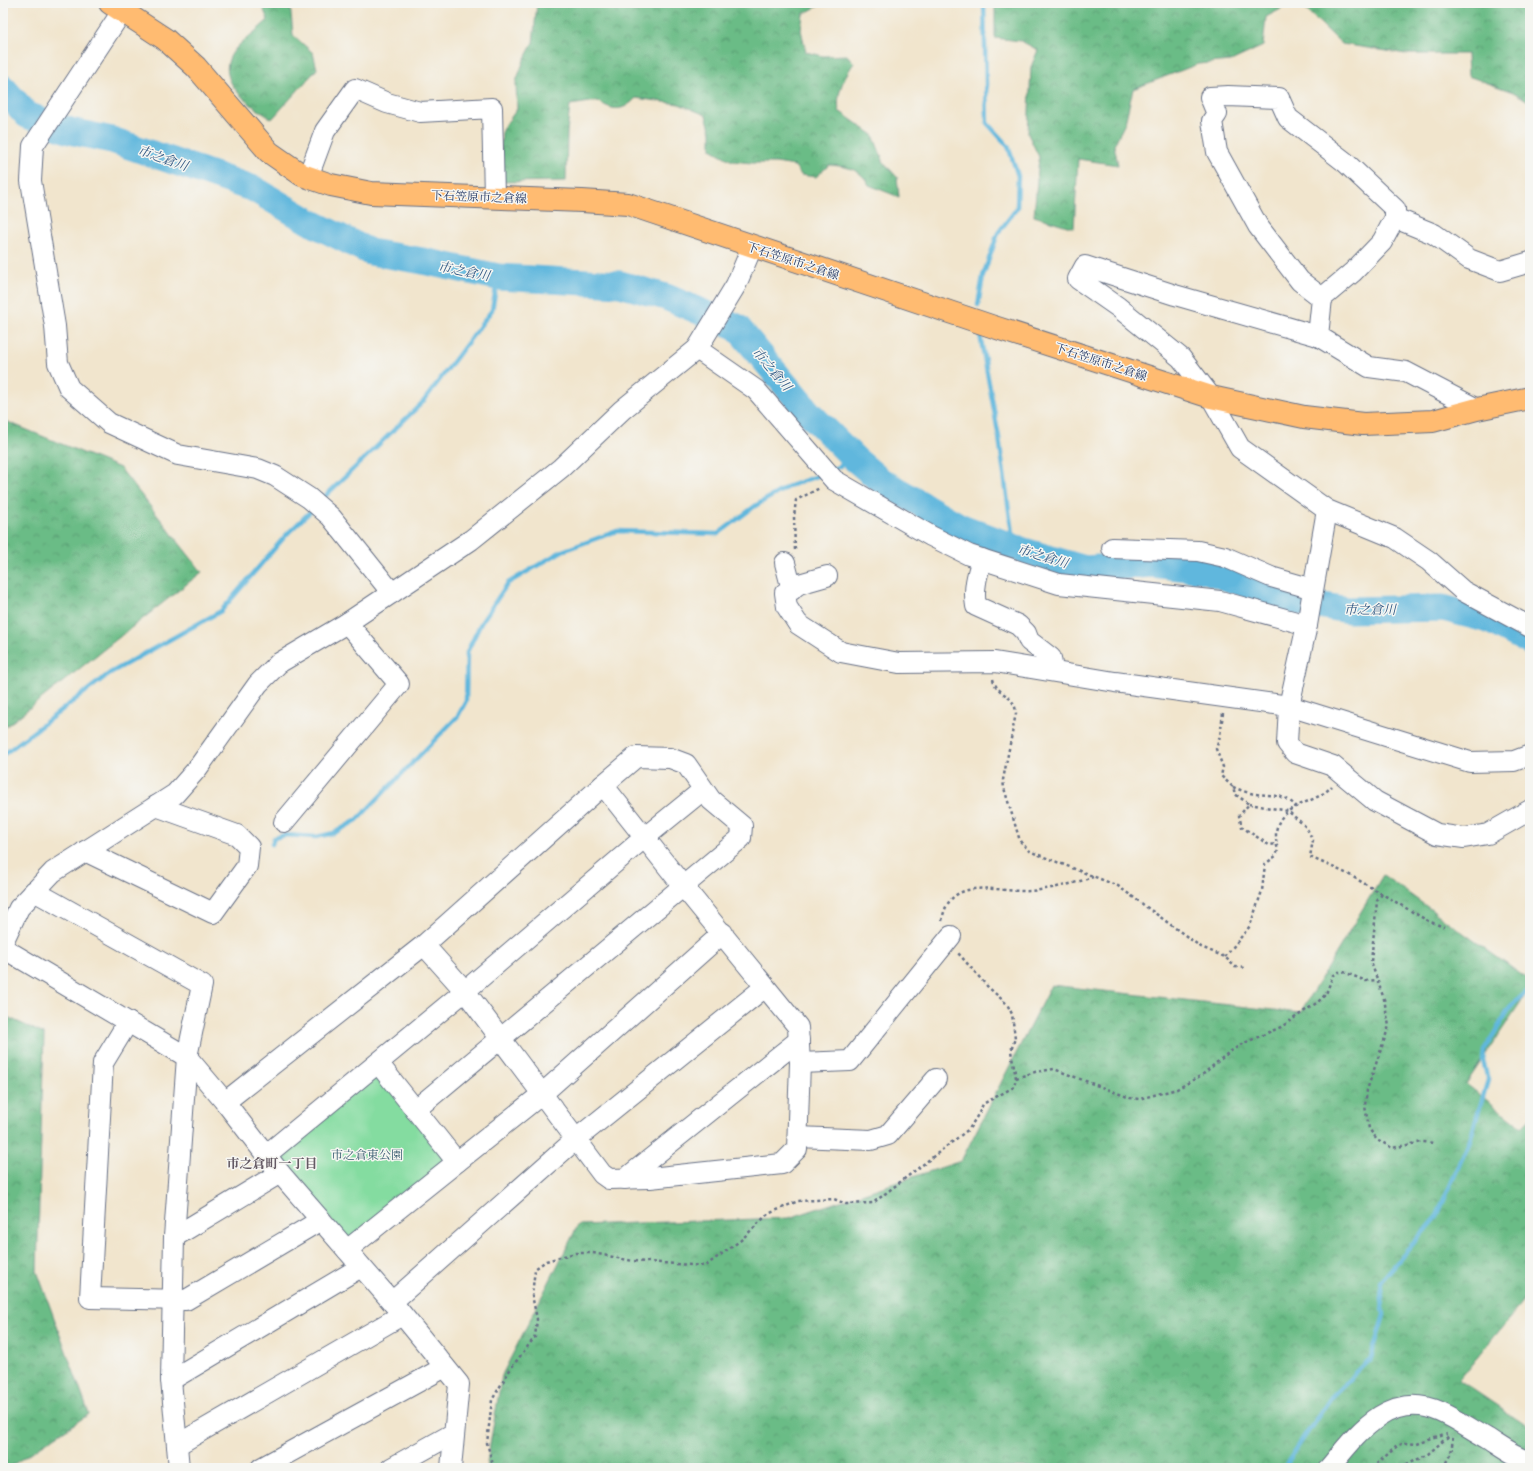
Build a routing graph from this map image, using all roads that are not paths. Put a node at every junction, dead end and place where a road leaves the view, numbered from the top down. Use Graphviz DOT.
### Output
graph roads {
  1 [pos="116,7"];
  2 [pos="308,177"];
  3 [pos="494,197"];
  4 [pos="1395,218"];
  5 [pos="752,247"];
  6 [pos="1530,262"];
  7 [pos="1322,298"];
  8 [pos="1318,336"];
  9 [pos="697,349"];
  10 [pos="1211,397"];
  11 [pos="1530,398"];
  12 [pos="1477,409"];
  13 [pos="1327,510"];
  14 [pos="1112,548"];
  15 [pos="790,559"];
  16 [pos="982,559"];
  17 [pos="827,576"];
  18 [pos="1313,589"];
  19 [pos="792,590"];
  20 [pos="392,593"];
  21 [pos="347,623"];
  22 [pos="1307,625"];
  23 [pos="1530,627"];
  24 [pos="1053,671"];
  25 [pos="1289,706"];
  26 [pos="1530,755"];
  27 [pos="603,785"];
  28 [pos="703,790"];
  29 [pos="156,806"];
  30 [pos="1530,810"];
  31 [pos="284,822"];
  32 [pos="644,838"];
  33 [pos="85,851"];
  34 [pos="683,886"];
  35 [pos="34,891"];
  36 [pos="723,934"];
  37 [pos="949,938"];
  38 [pos="3,942"];
  39 [pos="424,945"];
  40 [pos="3,948"];
  41 [pos="765,987"];
  42 [pos="465,992"];
  43 [pos="128,1022"];
  44 [pos="501,1039"];
  45 [pos="799,1040"];
  46 [pos="187,1057"];
  47 [pos="800,1063"];
  48 [pos="378,1064"];
  49 [pos="936,1079"];
  50 [pos="542,1094"];
  51 [pos="225,1102"];
  52 [pos="415,1110"];
  53 [pos="798,1138"];
  54 [pos="575,1140"];
  55 [pos="266,1155"];
  56 [pos="457,1162"];
  57 [pos="280,1174"];
  58 [pos="625,1179"];
  59 [pos="321,1220"];
  60 [pos="174,1237"];
  61 [pos="347,1250"];
  62 [pos="361,1267"];
  63 [pos="173,1300"];
  64 [pos="397,1309"];
  65 [pos="445,1366"];
  66 [pos="171,1380"];
  67 [pos="454,1433"];
  68 [pos="177,1444"];
  69 [pos="1530,1461"];
  70 [pos="179,1468"];
  71 [pos="260,1468"];
  72 [pos="391,1468"];
  73 [pos="451,1468"];
  74 [pos="1329,1468"];
  1 -- 2 [label="main road, 下石笠原市之倉線"];
  1 -- 20 [label="street"];
  2 -- 3 [label="main road, 下石笠原市之倉線"];
  2 -- 3 [label="street"];
  3 -- 5 [label="main road, 下石笠原市之倉線"];
  4 -- 6 [label="street"];
  4 -- 7 [label="street"];
  4 -- 7 [label="street"];
  5 -- 9 [label="street"];
  5 -- 10 [label="main road, 下石笠原市之倉線"];
  7 -- 8 [label="street"];
  8 -- 10 [label="street"];
  8 -- 12 [label="street"];
  9 -- 16 [label="street"];
  9 -- 20 [label="street"];
  10 -- 12 [label="main road, 下石笠原市之倉線"];
  10 -- 13 [label="street"];
  11 -- 12 [label="main road, 下石笠原市之倉線"];
  13 -- 18 [label="street"];
  13 -- 23 [label="street"];
  14 -- 18 [label="street"];
  15 -- 19 [label="street"];
  16 -- 22 [label="street"];
  16 -- 24 [label="street"];
  17 -- 19 [label="street"];
  18 -- 22 [label="street"];
  19 -- 24 [label="street"];
  20 -- 21 [label="street"];
  21 -- 29 [label="street"];
  21 -- 31 [label="street"];
  22 -- 25 [label="street"];
  24 -- 25 [label="street"];
  25 -- 26 [label="street"];
  25 -- 30 [label="street"];
  27 -- 28 [label="street"];
  27 -- 32 [label="street"];
  27 -- 39 [label="street"];
  28 -- 32 [label="street"];
  28 -- 34 [label="street"];
  29 -- 33 [label="street"];
  29 -- 33 [label="street"];
  32 -- 34 [label="street"];
  32 -- 42 [label="street"];
  33 -- 35 [label="street"];
  34 -- 36 [label="street"];
  34 -- 44 [label="street"];
  35 -- 38 [label="street"];
  35 -- 46 [label="street"];
  36 -- 41 [label="street"];
  36 -- 50 [label="street"];
  37 -- 47 [label="street"];
  39 -- 42 [label="street"];
  39 -- 51 [label="street"];
  40 -- 43 [label="street"];
  41 -- 45 [label="street"];
  41 -- 54 [label="street"];
  42 -- 44 [label="street"];
  42 -- 48 [label="street"];
  43 -- 46 [label="street"];
  43 -- 63 [label="street"];
  44 -- 50 [label="street"];
  44 -- 52 [label="street"];
  45 -- 47 [label="street"];
  45 -- 58 [label="street"];
  46 -- 51 [label="street"];
  46 -- 60 [label="street"];
  47 -- 53 [label="street"];
  48 -- 52 [label="street"];
  48 -- 55 [label="street"];
  49 -- 53 [label="street"];
  50 -- 54 [label="street"];
  50 -- 56 [label="street"];
  51 -- 55 [label="street"];
  52 -- 56 [label="street"];
  53 -- 58 [label="street"];
  54 -- 58 [label="street"];
  54 -- 64 [label="street"];
  55 -- 57 [label="street"];
  56 -- 61 [label="street"];
  57 -- 59 [label="street"];
  57 -- 60 [label="street"];
  59 -- 61 [label="street"];
  59 -- 63 [label="street"];
  60 -- 63 [label="street"];
  61 -- 62 [label="street"];
  62 -- 64 [label="street"];
  62 -- 66 [label="street"];
  63 -- 66 [label="street"];
  64 -- 65 [label="street"];
  64 -- 68 [label="street"];
  65 -- 67 [label="street"];
  65 -- 71 [label="street"];
  66 -- 68 [label="street"];
  67 -- 72 [label="street"];
  67 -- 73 [label="street"];
  68 -- 70 [label="street"];
  69 -- 74 [label="street"];
}
